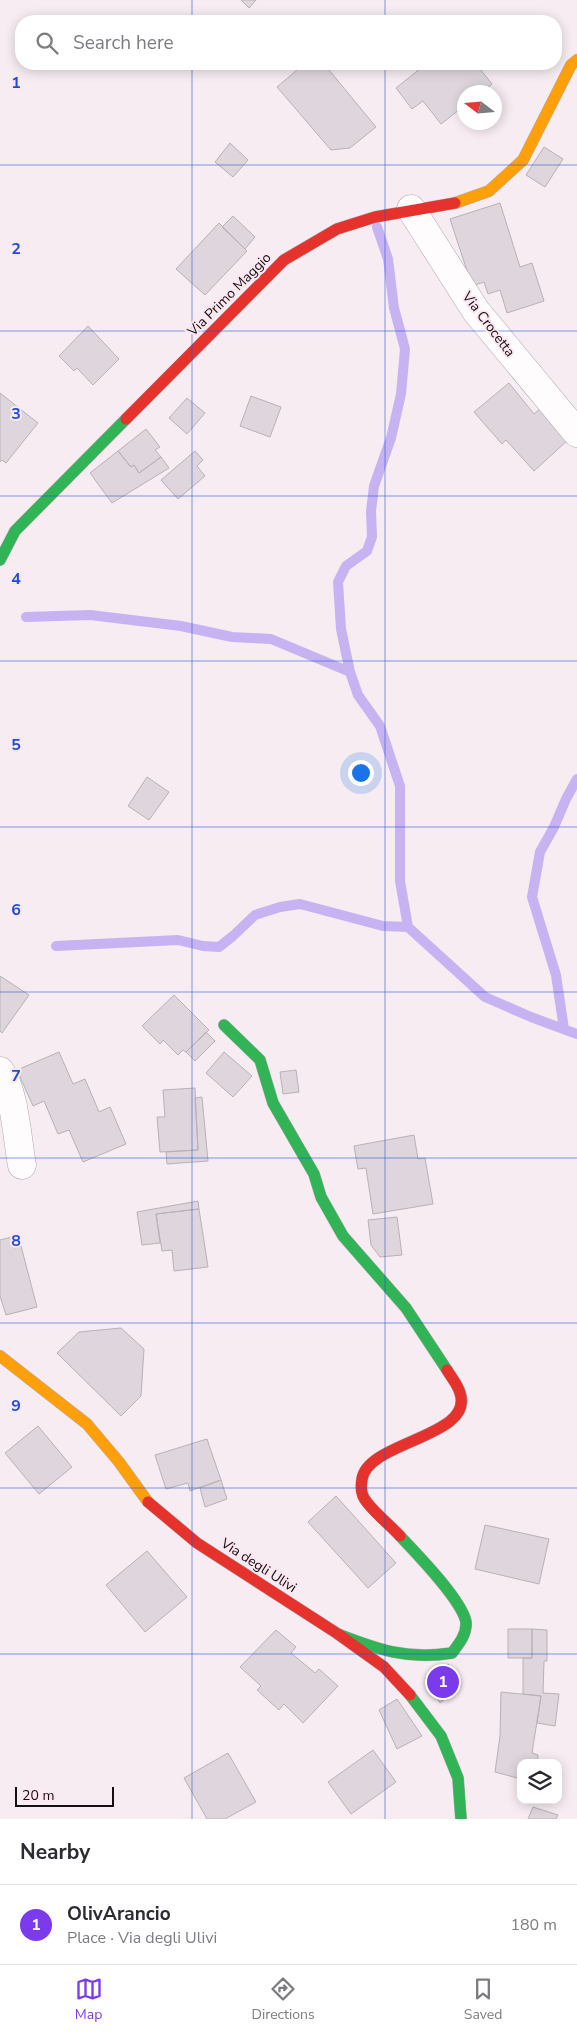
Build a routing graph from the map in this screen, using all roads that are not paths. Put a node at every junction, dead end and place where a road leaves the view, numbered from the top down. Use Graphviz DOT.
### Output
graph roads {
  1 [pos="577,60"];
  2 [pos="411,209"];
  3 [pos="577,433"];
  4 [pos="0,560"];
  5 [pos="224,1025"];
  6 [pos="0,1071"];
  7 [pos="22,1165"];
  8 [pos="0,1356"];
  9 [pos="338,1634"];
  10 [pos="461,1819"];
  1 -- 2 [label="street, Via Primo Maggio"];
  2 -- 3 [label="street, Via Crocetta"];
  2 -- 4 [label="street, Via Primo Maggio"];
  5 -- 9 [label="street"];
  6 -- 7 [label="street"];
  8 -- 9 [label="street, Via degli Ulivi"];
  9 -- 10 [label="street, Via degli Ulivi"];
}
